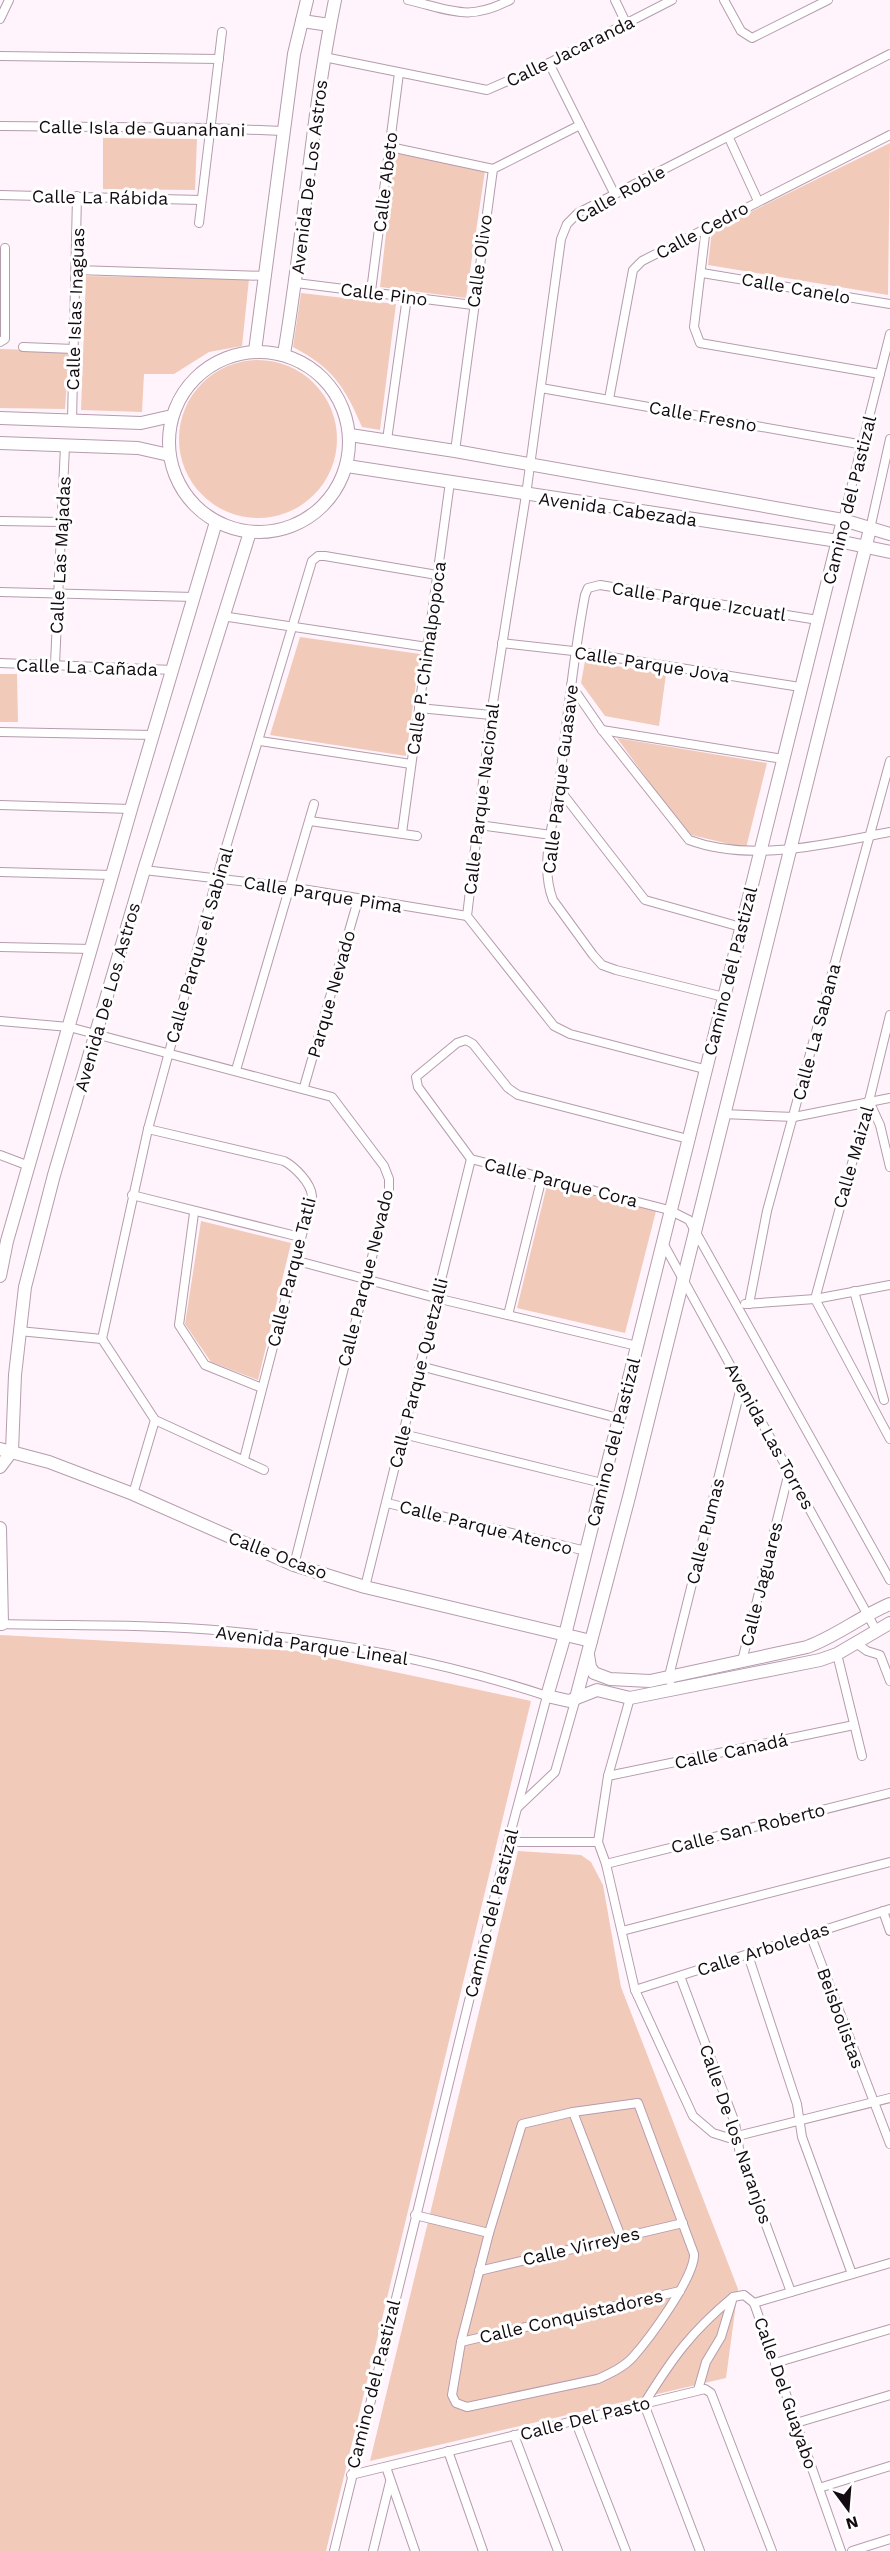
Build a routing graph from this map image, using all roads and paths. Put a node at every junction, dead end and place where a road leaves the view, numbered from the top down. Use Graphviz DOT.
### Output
graph roads {
  1 [pos="9,0"];
  2 [pos="307,0"];
  3 [pos="335,0"];
  4 [pos="408,0"];
  5 [pos="510,0"];
  6 [pos="615,0"];
  7 [pos="672,0"];
  8 [pos="724,0"];
  9 [pos="828,0"];
  10 [pos="0,19"];
  11 [pos="302,21"];
  12 [pos="626,23"];
  13 [pos="330,25"];
  14 [pos="222,32"];
  15 [pos="890,54"];
  16 [pos="0,56"];
  17 [pos="324,57"];
  18 [pos="219,59"];
  19 [pos="549,63"];
  20 [pos="399,73"];
  21 [pos="580,125"];
  22 [pos="0,126"];
  23 [pos="210,128"];
  24 [pos="283,131"];
  25 [pos="890,135"];
  26 [pos="729,138"];
  27 [pos="390,147"];
  28 [pos="493,169"];
  29 [pos="614,193"];
  30 [pos="0,195"];
  31 [pos="77,196"];
  32 [pos="201,200"];
  33 [pos="758,201"];
  34 [pos="199,223"];
  35 [pos="706,227"];
  36 [pos="5,248"];
  37 [pos="3,266"];
  38 [pos="76,270"];
  39 [pos="702,273"];
  40 [pos="266,276"];
  41 [pos="296,283"];
  42 [pos="371,291"];
  43 [pos="407,297"];
  44 [pos="473,304"];
  45 [pos="890,304"];
  46 [pos="890,334"];
  47 [pos="2,340"];
  48 [pos="23,347"];
  49 [pos="74,349"];
  50 [pos="255,351"];
  51 [pos="284,354"];
  52 [pos="880,374"];
  53 [pos="541,388"];
  54 [pos="609,399"];
  55 [pos="172,416"];
  56 [pos="0,418"];
  57 [pos="72,421"];
  58 [pos="350,435"];
  59 [pos="890,439"];
  60 [pos="387,440"];
  61 [pos="0,443"];
  62 [pos="65,446"];
  63 [pos="864,446"];
  64 [pos="454,451"];
  65 [pos="169,455"];
  66 [pos="530,464"];
  67 [pos="347,466"];
  68 [pos="450,482"];
  69 [pos="526,495"];
  70 [pos="761,506"];
  71 [pos="843,520"];
  72 [pos="0,521"];
  73 [pos="61,522"];
  74 [pos="216,522"];
  75 [pos="870,529"];
  76 [pos="758,530"];
  77 [pos="250,532"];
  78 [pos="890,534"];
  79 [pos="838,542"];
  80 [pos="865,546"];
  81 [pos="890,552"];
  82 [pos="437,575"];
  83 [pos="0,592"];
  84 [pos="58,593"];
  85 [pos="585,595"];
  86 [pos="194,597"];
  87 [pos="222,616"];
  88 [pos="818,620"];
  89 [pos="294,627"];
  90 [pos="502,643"];
  91 [pos="427,647"];
  92 [pos="575,651"];
  93 [pos="0,663"];
  94 [pos="55,664"];
  95 [pos="174,670"];
  96 [pos="571,685"];
  97 [pos="801,687"];
  98 [pos="419,708"];
  99 [pos="491,715"];
  100 [pos="602,730"];
  101 [pos="0,732"];
  102 [pos="153,735"];
  103 [pos="260,741"];
  104 [pos="783,759"];
  105 [pos="890,761"];
  106 [pos="411,764"];
  107 [pos="559,789"];
  108 [pos="314,804"];
  109 [pos="0,805"];
  110 [pos="131,809"];
  111 [pos="310,821"];
  112 [pos="479,825"];
  113 [pos="890,832"];
  114 [pos="402,833"];
  115 [pos="417,836"];
  116 [pos="550,836"];
  117 [pos="869,836"];
  118 [pos="791,847"];
  119 [pos="760,850"];
  120 [pos="144,870"];
  121 [pos="0,872"];
  122 [pos="112,875"];
  123 [pos="217,877"];
  124 [pos="290,887"];
  125 [pos="358,900"];
  126 [pos="467,916"];
  127 [pos="741,927"];
  128 [pos="0,947"];
  129 [pos="92,949"];
  130 [pos="724,997"];
  131 [pos="890,1015"];
  132 [pos="0,1021"];
  133 [pos="69,1027"];
  134 [pos="97,1034"];
  135 [pos="169,1053"];
  136 [pos="705,1069"];
  137 [pos="236,1070"];
  138 [pos="304,1088"];
  139 [pos="890,1098"];
  140 [pos="870,1101"];
  141 [pos="723,1114"];
  142 [pos="794,1117"];
  143 [pos="148,1129"];
  144 [pos="687,1139"];
  145 [pos="0,1155"];
  146 [pos="471,1158"];
  147 [pos="29,1166"];
  148 [pos="890,1167"];
  149 [pos="542,1177"];
  150 [pos="132,1195"];
  151 [pos="669,1210"];
  152 [pos="194,1213"];
  153 [pos="695,1228"];
  154 [pos="300,1237"];
  155 [pos="663,1242"];
  156 [pos="294,1260"];
  157 [pos="0,1276"];
  158 [pos="682,1277"];
  159 [pos="365,1280"];
  160 [pos="890,1284"];
  161 [pos="854,1291"];
  162 [pos="436,1298"];
  163 [pos="815,1299"];
  164 [pos="737,1303"];
  165 [pos="749,1304"];
  166 [pos="508,1315"];
  167 [pos="19,1331"];
  168 [pos="102,1339"];
  169 [pos="637,1346"];
  170 [pos="420,1366"];
  171 [pos="741,1387"];
  172 [pos="262,1388"];
  173 [pos="887,1400"];
  174 [pos="870,1404"];
  175 [pos="618,1418"];
  176 [pos="155,1420"];
  177 [pos="404,1434"];
  178 [pos="890,1439"];
  179 [pos="6,1450"];
  180 [pos="244,1460"];
  181 [pos="0,1467"];
  182 [pos="264,1470"];
  183 [pos="789,1472"];
  184 [pos="602,1483"];
  185 [pos="133,1494"];
  186 [pos="387,1503"];
  187 [pos="0,1527"];
  188 [pos="586,1551"];
  189 [pos="294,1565"];
  190 [pos="890,1580"];
  191 [pos="365,1587"];
  192 [pos="890,1604"];
  193 [pos="867,1614"];
  194 [pos="890,1623"];
  195 [pos="1,1624"];
  196 [pos="876,1630"];
  197 [pos="565,1635"];
  198 [pos="591,1641"];
  199 [pos="856,1642"];
  200 [pos="588,1654"];
  201 [pos="837,1654"];
  202 [pos="742,1661"];
  203 [pos="669,1676"];
  204 [pos="890,1681"];
  205 [pos="672,1692"];
  206 [pos="548,1695"];
  207 [pos="576,1698"];
  208 [pos="630,1698"];
  209 [pos="854,1725"];
  210 [pos="862,1756"];
  211 [pos="608,1776"];
  212 [pos="890,1793"];
  213 [pos="517,1807"];
  214 [pos="508,1842"];
  215 [pos="598,1842"];
  216 [pos="890,1862"];
  217 [pos="606,1864"];
  218 [pos="887,1910"];
  219 [pos="622,1931"];
  220 [pos="890,1931"];
  221 [pos="810,1934"];
  222 [pos="748,1955"];
  223 [pos="680,1976"];
  224 [pos="635,1990"];
  225 [pos="890,2098"];
  226 [pos="873,2102"];
  227 [pos="573,2112"];
  228 [pos="800,2120"];
  229 [pos="737,2137"];
  230 [pos="890,2144"];
  231 [pos="415,2215"];
  232 [pos="683,2223"];
  233 [pos="489,2233"];
  234 [pos="621,2237"];
  235 [pos="890,2263"];
  236 [pos="479,2271"];
  237 [pos="852,2274"];
  238 [pos="680,2291"];
  239 [pos="791,2292"];
  240 [pos="733,2297"];
  241 [pos="754,2303"];
  242 [pos="890,2329"];
  243 [pos="461,2342"];
  244 [pos="775,2363"];
  245 [pos="698,2390"];
  246 [pos="890,2395"];
  247 [pos="644,2404"];
  248 [pos="574,2420"];
  249 [pos="796,2423"];
  250 [pos="514,2435"];
  251 [pos="448,2451"];
  252 [pos="890,2466"];
  253 [pos="386,2467"];
  254 [pos="351,2475"];
  255 [pos="390,2482"];
  256 [pos="819,2488"];
  257 [pos="890,2539"];
  258 [pos="334,2551"];
  259 [pos="373,2551"];
  260 [pos="415,2551"];
  261 [pos="483,2551"];
  262 [pos="558,2551"];
  263 [pos="626,2551"];
  264 [pos="700,2551"];
  265 [pos="772,2551"];
  266 [pos="842,2551"];
  267 [pos="852,2551"];
  1 -- 10 [label="street"];
  2 -- 11 [label="street, Avenida De Los Astros"];
  3 -- 13 [label="street, Avenida De Los Astros"];
  4 -- 5 [label="street"];
  6 -- 12 [label="street"];
  7 -- 12 [label="street, Calle Jacaranda"];
  8 -- 9 [label="street"];
  11 -- 13 [label="street"];
  11 -- 24 [label="street, Avenida De Los Astros"];
  12 -- 19 [label="street, Calle Jacaranda"];
  13 -- 17 [label="street, Avenida De Los Astros"];
  14 -- 18 [label="street"];
  15 -- 26 [label="street, Calle Roble"];
  16 -- 18 [label="street"];
  17 -- 20 [label="street, Calle Jacaranda"];
  17 -- 41 [label="street, Avenida De Los Astros"];
  18 -- 23 [label="street"];
  19 -- 20 [label="street, Calle Jacaranda"];
  19 -- 21 [label="street"];
  20 -- 27 [label="street, Calle Abeto"];
  21 -- 28 [label="street"];
  21 -- 29 [label="street"];
  22 -- 23 [label="street, Calle Isla de Guanahani"];
  23 -- 24 [label="street, Calle Isla de Guanahani"];
  23 -- 32 [label="street"];
  24 -- 40 [label="street, Avenida De Los Astros"];
  25 -- 33 [label="street, Calle Cedro"];
  26 -- 29 [label="street, Calle Roble"];
  26 -- 33 [label="street"];
  27 -- 28 [label="street"];
  27 -- 42 [label="street, Calle Abeto"];
  28 -- 44 [label="street, Calle Olivo"];
  29 -- 53 [label="street, Calle Roble"];
  30 -- 31 [label="street, Calle La Rábida"];
  31 -- 32 [label="street, Calle La Rábida"];
  31 -- 38 [label="street, Calle Islas Inaguas"];
  32 -- 34 [label="street"];
  33 -- 35 [label="street, Calle Cedro"];
  35 -- 39 [label="street"];
  35 -- 54 [label="street, Calle Cedro"];
  36 -- 37 [label="street"];
  37 -- 47 [label="street"];
  38 -- 40 [label="street"];
  38 -- 49 [label="street, Calle Islas Inaguas"];
  39 -- 45 [label="street, Calle Canelo"];
  39 -- 52 [label="street"];
  40 -- 50 [label="street, Avenida De Los Astros"];
  41 -- 42 [label="street, Calle Pino"];
  41 -- 51 [label="street, Avenida De Los Astros"];
  42 -- 43 [label="street, Calle Pino"];
  43 -- 44 [label="street, Calle Pino"];
  43 -- 60 [label="street"];
  44 -- 64 [label="street, Calle Olivo"];
  46 -- 52 [label="street, Camino del Pastizal"];
  48 -- 49 [label="street"];
  49 -- 57 [label="street, Calle Islas Inaguas"];
  50 -- 51 [label="street"];
  50 -- 55 [label="street"];
  51 -- 58 [label="street"];
  52 -- 63 [label="street, Camino del Pastizal"];
  53 -- 54 [label="street, Calle Fresno"];
  53 -- 66 [label="street, Calle Roble"];
  54 -- 63 [label="street, Calle Fresno"];
  55 -- 57 [label="street"];
  55 -- 65 [label="street"];
  56 -- 57 [label="street"];
  58 -- 60 [label="street, Avenida Cabezada"];
  58 -- 67 [label="street"];
  59 -- 75 [label="street, Camino del Pastizal"];
  60 -- 64 [label="street, Avenida Cabezada"];
  61 -- 62 [label="street"];
  62 -- 65 [label="street"];
  62 -- 73 [label="street, Calle Las Majadas"];
  63 -- 71 [label="street, Camino del Pastizal"];
  64 -- 66 [label="street, Avenida Cabezada"];
  65 -- 74 [label="street"];
  66 -- 69 [label="street, Calle Roble"];
  66 -- 70 [label="street, Avenida Cabezada"];
  67 -- 68 [label="street, Avenida Cabezada"];
  67 -- 77 [label="street"];
  68 -- 69 [label="street, Avenida Cabezada"];
  68 -- 82 [label="street, Calle P. Chimalpopoca"];
  69 -- 76 [label="street, Avenida Cabezada"];
  69 -- 90 [label="street, Calle Parque Nacional"];
  70 -- 71 [label="street, Avenida Cabezada"];
  70 -- 76 [label="street"];
  71 -- 75 [label="street, Avenida Cabezada"];
  71 -- 79 [label="street, Camino del Pastizal"];
  72 -- 73 [label="street"];
  73 -- 84 [label="street, Calle Las Majadas"];
  74 -- 77 [label="street"];
  74 -- 86 [label="street, Avenida De Los Astros"];
  75 -- 78 [label="street, Avenida Cabezada"];
  75 -- 80 [label="street, Camino del Pastizal"];
  76 -- 79 [label="street, Avenida Cabezada"];
  77 -- 87 [label="street, Avenida De Los Astros"];
  79 -- 80 [label="street, Avenida Cabezada"];
  79 -- 88 [label="street, Camino del Pastizal"];
  80 -- 81 [label="street, Avenida Cabezada"];
  80 -- 118 [label="street, Camino del Pastizal"];
  82 -- 89 [label="street, Calle Parque el Sabinal"];
  82 -- 91 [label="street, Calle P. Chimalpopoca"];
  83 -- 84 [label="street"];
  84 -- 86 [label="street"];
  84 -- 94 [label="street, Calle Las Majadas"];
  85 -- 88 [label="street, Calle Parque Izcuatl"];
  85 -- 92 [label="street, Calle Parque Guasave"];
  86 -- 95 [label="street, Avenida De Los Astros"];
  87 -- 89 [label="street"];
  87 -- 120 [label="street, Avenida De Los Astros"];
  88 -- 97 [label="street, Camino del Pastizal"];
  89 -- 91 [label="street"];
  89 -- 103 [label="street, Calle Parque el Sabinal"];
  90 -- 92 [label="street, Calle Parque Jova"];
  90 -- 99 [label="street, Calle Parque Nacional"];
  91 -- 98 [label="street, Calle P. Chimalpopoca"];
  92 -- 96 [label="street, Calle Parque Guasave"];
  92 -- 97 [label="street, Calle Parque Jova"];
  93 -- 94 [label="street, Calle La Cañada"];
  94 -- 95 [label="street, Calle La Cañada"];
  95 -- 102 [label="street, Avenida De Los Astros"];
  96 -- 100 [label="street"];
  96 -- 107 [label="street, Calle Parque Guasave"];
  97 -- 104 [label="street, Camino del Pastizal"];
  98 -- 99 [label="street"];
  98 -- 106 [label="street, Calle P. Chimalpopoca"];
  99 -- 112 [label="street, Calle Parque Nacional"];
  100 -- 104 [label="street"];
  100 -- 119 [label="street"];
  101 -- 102 [label="street"];
  102 -- 110 [label="street, Avenida De Los Astros"];
  103 -- 106 [label="street"];
  103 -- 123 [label="street, Calle Parque el Sabinal"];
  104 -- 119 [label="street, Camino del Pastizal"];
  105 -- 117 [label="street, Calle La Sabana"];
  106 -- 114 [label="street, Calle P. Chimalpopoca"];
  107 -- 116 [label="street, Calle Parque Guasave"];
  107 -- 127 [label="street"];
  108 -- 111 [label="street"];
  109 -- 110 [label="street"];
  110 -- 122 [label="street, Avenida De Los Astros"];
  111 -- 114 [label="street"];
  111 -- 124 [label="street"];
  112 -- 116 [label="street"];
  112 -- 126 [label="street, Calle Parque Nacional"];
  113 -- 117 [label="street"];
  114 -- 115 [label="street"];
  116 -- 130 [label="street, Calle Parque Guasave"];
  117 -- 118 [label="street"];
  117 -- 142 [label="street, Calle La Sabana"];
  118 -- 119 [label="street"];
  118 -- 141 [label="street, Camino del Pastizal"];
  119 -- 127 [label="street, Camino del Pastizal"];
  120 -- 123 [label="street, Calle Parque Pima"];
  120 -- 134 [label="street, Avenida De Los Astros"];
  121 -- 122 [label="street"];
  122 -- 129 [label="street, Avenida De Los Astros"];
  123 -- 124 [label="street, Calle Parque Pima"];
  123 -- 135 [label="street, Calle Parque el Sabinal"];
  124 -- 125 [label="street, Calle Parque Pima"];
  124 -- 137 [label="street"];
  125 -- 126 [label="street, Calle Parque Pima"];
  125 -- 138 [label="street, Parque Nevado"];
  126 -- 136 [label="street, Calle Parque Nacional"];
  127 -- 130 [label="street, Camino del Pastizal"];
  128 -- 129 [label="street"];
  129 -- 133 [label="street, Avenida De Los Astros"];
  130 -- 136 [label="street, Camino del Pastizal"];
  131 -- 140 [label="street, Calle Maizal"];
  132 -- 133 [label="street, Calle Parque Nevado"];
  133 -- 134 [label="street, Calle Parque Nevado"];
  133 -- 147 [label="street, Avenida De Los Astros"];
  134 -- 135 [label="street, Calle Parque Nevado"];
  134 -- 167 [label="street, Avenida De Los Astros"];
  135 -- 137 [label="street, Calle Parque Nevado"];
  135 -- 143 [label="street, Calle Parque el Sabinal"];
  136 -- 144 [label="street, Camino del Pastizal"];
  137 -- 138 [label="street, Calle Parque Nevado"];
  138 -- 159 [label="street, Calle Parque Nevado"];
  139 -- 140 [label="street"];
  140 -- 142 [label="street"];
  140 -- 148 [label="street"];
  140 -- 163 [label="street, Calle Maizal"];
  141 -- 142 [label="street"];
  141 -- 153 [label="street, Camino del Pastizal"];
  142 -- 165 [label="street, Calle La Sabana"];
  143 -- 150 [label="street, Calle Parque el Sabinal"];
  143 -- 154 [label="street, Calle Parque Tatli"];
  144 -- 146 [label="street, Calle Parque Cora"];
  144 -- 151 [label="street, Camino del Pastizal"];
  145 -- 147 [label="street"];
  146 -- 149 [label="street, Calle Parque Cora"];
  146 -- 162 [label="street, Calle Parque Quetzalli"];
  147 -- 157 [label="street, Avenida De Los Astros"];
  149 -- 151 [label="street, Calle Parque Cora"];
  149 -- 166 [label="street"];
  150 -- 152 [label="street"];
  150 -- 168 [label="street, Calle Parque el Sabinal"];
  151 -- 153 [label="street, Avenida Las Torres"];
  151 -- 155 [label="street, Camino del Pastizal"];
  152 -- 154 [label="street"];
  152 -- 172 [label="street"];
  153 -- 158 [label="street, Camino del Pastizal"];
  153 -- 164 [label="street, Avenida Las Torres"];
  154 -- 156 [label="street, Calle Parque Tatli"];
  155 -- 158 [label="street, Avenida Las Torres"];
  155 -- 169 [label="street, Camino del Pastizal"];
  156 -- 159 [label="street"];
  156 -- 172 [label="street, Calle Parque Tatli"];
  158 -- 171 [label="street, Avenida Las Torres"];
  158 -- 198 [label="street, Camino del Pastizal"];
  159 -- 162 [label="street"];
  159 -- 189 [label="street, Calle Parque Nevado"];
  160 -- 161 [label="street"];
  161 -- 163 [label="street"];
  161 -- 173 [label="street"];
  162 -- 166 [label="street"];
  162 -- 170 [label="street, Calle Parque Quetzalli"];
  163 -- 165 [label="street"];
  163 -- 174 [label="street"];
  164 -- 165 [label="street"];
  164 -- 190 [label="street, Avenida Las Torres"];
  166 -- 169 [label="street"];
  167 -- 168 [label="street"];
  167 -- 179 [label="street, Avenida De Los Astros"];
  168 -- 176 [label="street"];
  169 -- 175 [label="street, Camino del Pastizal"];
  170 -- 175 [label="street"];
  170 -- 177 [label="street, Calle Parque Quetzalli"];
  171 -- 183 [label="street, Avenida Las Torres"];
  171 -- 203 [label="street, Calle Pumas"];
  172 -- 180 [label="street, Calle Parque Tatli"];
  173 -- 174 [label="street"];
  174 -- 178 [label="street"];
  175 -- 184 [label="street, Camino del Pastizal"];
  176 -- 180 [label="street"];
  176 -- 185 [label="street"];
  177 -- 184 [label="street"];
  177 -- 186 [label="street, Calle Parque Quetzalli"];
  179 -- 181 [label="street"];
  179 -- 185 [label="street, Calle Ocaso"];
  180 -- 182 [label="street"];
  183 -- 193 [label="street, Avenida Las Torres"];
  183 -- 202 [label="street, Calle Jaguares"];
  184 -- 188 [label="street, Camino del Pastizal"];
  185 -- 189 [label="street, Calle Ocaso"];
  186 -- 188 [label="street, Calle Parque Atenco"];
  186 -- 191 [label="street, Calle Parque Quetzalli"];
  187 -- 195 [label="street"];
  188 -- 197 [label="street, Camino del Pastizal"];
  189 -- 191 [label="street, Calle Ocaso"];
  191 -- 197 [label="street, Calle Ocaso"];
  192 -- 193 [label="street"];
  193 -- 196 [label="street, Avenida Las Torres"];
  193 -- 202 [label="street"];
  194 -- 196 [label="street"];
  195 -- 206 [label="street, Avenida Parque Lineal"];
  196 -- 199 [label="street"];
  197 -- 198 [label="street, Calle Ocaso"];
  197 -- 206 [label="street, Camino del Pastizal"];
  198 -- 200 [label="street, Camino del Pastizal"];
  199 -- 201 [label="street"];
  199 -- 204 [label="street"];
  200 -- 203 [label="street"];
  200 -- 207 [label="street, Camino del Pastizal"];
  201 -- 205 [label="street"];
  201 -- 209 [label="street"];
  202 -- 203 [label="street"];
  203 -- 205 [label="street"];
  205 -- 208 [label="street"];
  206 -- 207 [label="street"];
  206 -- 213 [label="street, Camino del Pastizal"];
  207 -- 208 [label="street"];
  207 -- 213 [label="street"];
  208 -- 211 [label="street"];
  209 -- 210 [label="street"];
  209 -- 211 [label="street, Calle Canadá"];
  211 -- 215 [label="street"];
  212 -- 217 [label="street, Calle San Roberto"];
  213 -- 214 [label="street, Camino del Pastizal"];
  214 -- 215 [label="street"];
  214 -- 231 [label="street, Camino del Pastizal"];
  215 -- 217 [label="street"];
  216 -- 219 [label="street"];
  217 -- 219 [label="street"];
  218 -- 220 [label="street"];
  218 -- 221 [label="street, Calle Arboledas"];
  219 -- 224 [label="street"];
  221 -- 222 [label="street, Calle Arboledas"];
  221 -- 226 [label="street, Beisbolistas"];
  222 -- 223 [label="street, Calle Arboledas"];
  222 -- 228 [label="street"];
  223 -- 224 [label="street, Calle Arboledas"];
  223 -- 229 [label="street, Calle De los Naranjos"];
  224 -- 229 [label="street"];
  225 -- 226 [label="street"];
  226 -- 228 [label="street"];
  226 -- 230 [label="street, Beisbolistas"];
  227 -- 232 [label="street"];
  227 -- 233 [label="street"];
  227 -- 234 [label="street"];
  228 -- 229 [label="street"];
  228 -- 237 [label="street"];
  229 -- 239 [label="street, Calle De los Naranjos"];
  231 -- 233 [label="street"];
  231 -- 254 [label="street, Camino del Pastizal"];
  232 -- 234 [label="street, Calle Virreyes"];
  232 -- 238 [label="street"];
  233 -- 236 [label="street"];
  234 -- 236 [label="street, Calle Virreyes"];
  235 -- 237 [label="street"];
  236 -- 243 [label="street"];
  237 -- 239 [label="street"];
  238 -- 243 [label="street, Calle Conquistadores"];
  238 -- 243 [label="street"];
  239 -- 241 [label="street"];
  240 -- 241 [label="street"];
  240 -- 245 [label="street"];
  240 -- 247 [label="street"];
  241 -- 244 [label="street, Calle Del Guayabo"];
  242 -- 244 [label="street"];
  244 -- 249 [label="street, Calle Del Guayabo"];
  245 -- 247 [label="street, Calle Del Pasto"];
  245 -- 265 [label="street"];
  246 -- 249 [label="street"];
  247 -- 248 [label="street, Calle Del Pasto"];
  247 -- 264 [label="street"];
  248 -- 250 [label="street, Calle Del Pasto"];
  248 -- 263 [label="street"];
  249 -- 256 [label="street, Calle Del Guayabo"];
  250 -- 251 [label="street, Calle Del Pasto"];
  250 -- 262 [label="street"];
  251 -- 253 [label="street, Calle Del Pasto"];
  251 -- 261 [label="street"];
  252 -- 256 [label="street"];
  253 -- 254 [label="street, Calle Del Pasto"];
  253 -- 255 [label="street"];
  254 -- 258 [label="street, Camino del Pastizal"];
  255 -- 259 [label="street"];
  255 -- 260 [label="street"];
  256 -- 266 [label="street, Calle Del Guayabo"];
  257 -- 267 [label="street"];
}
